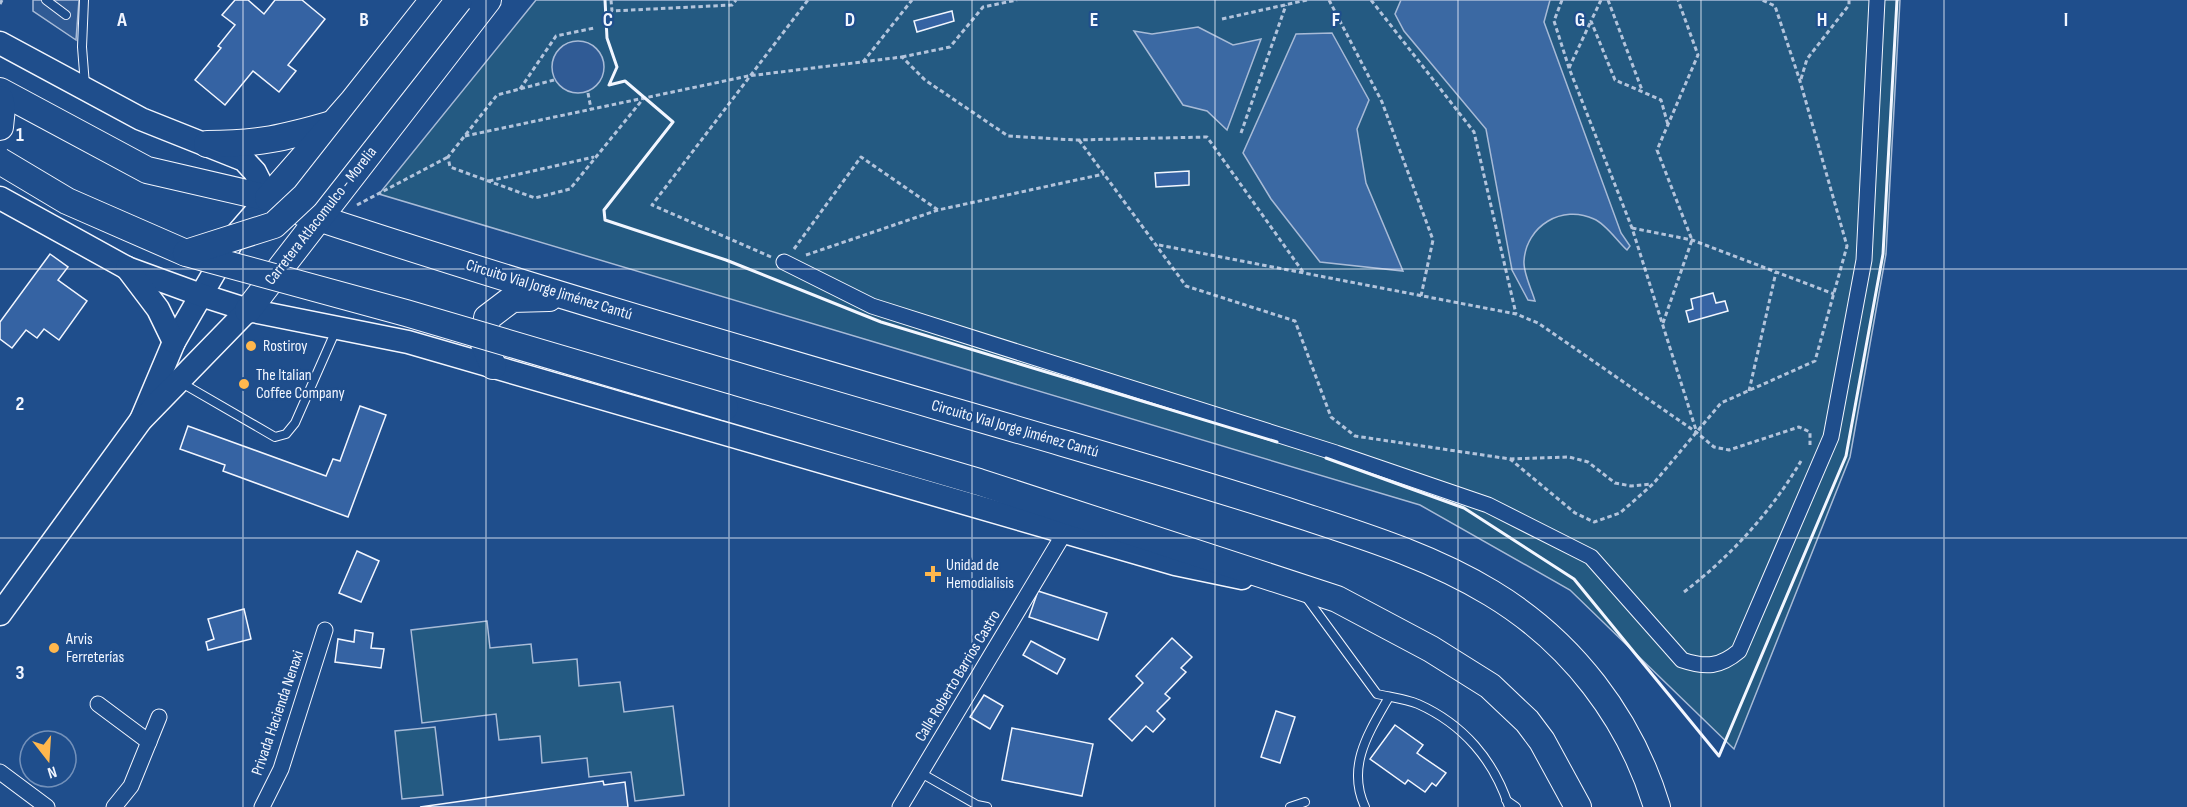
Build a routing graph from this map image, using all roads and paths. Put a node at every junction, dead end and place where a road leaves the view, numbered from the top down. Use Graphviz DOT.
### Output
graph roads {
  1 [pos="45,0"];
  2 [pos="84,0"];
  3 [pos="433,0"];
  4 [pos="459,0"];
  5 [pos="488,0"];
  6 [pos="611,0"];
  7 [pos="736,0"];
  8 [pos="808,0"];
  9 [pos="912,0"];
  10 [pos="988,0"];
  11 [pos="1017,0"];
  12 [pos="1307,0"];
  13 [pos="1329,0"];
  14 [pos="1371,0"];
  15 [pos="1562,0"];
  16 [pos="1601,0"];
  17 [pos="1608,0"];
  18 [pos="1678,0"];
  19 [pos="1762,0"];
  20 [pos="1849,0"];
  21 [pos="1877,0"];
  22 [pos="1286,4"];
  23 [pos="983,7"];
  24 [pos="66,15"];
  25 [pos="1222,19"];
  26 [pos="1591,21"];
  27 [pos="594,28"];
  28 [pos="0,43"];
  29 [pos="902,57"];
  30 [pos="863,62"];
  31 [pos="1569,68"];
  32 [pos="748,76"];
  33 [pos="554,80"];
  34 [pos="1800,81"];
  35 [pos="86,89"];
  36 [pos="519,89"];
  37 [pos="1642,90"];
  38 [pos="0,91"];
  39 [pos="588,93"];
  40 [pos="644,98"];
  41 [pos="0,99"];
  42 [pos="591,109"];
  43 [pos="332,123"];
  44 [pos="1668,125"];
  45 [pos="0,127"];
  46 [pos="1241,133"];
  47 [pos="465,136"];
  48 [pos="1079,140"];
  49 [pos="207,144"];
  50 [pos="448,157"];
  51 [pos="596,157"];
  52 [pos="0,161"];
  53 [pos="1104,174"];
  54 [pos="489,181"];
  55 [pos="0,198"];
  56 [pos="268,198"];
  57 [pos="356,206"];
  58 [pos="938,210"];
  59 [pos="319,219"];
  60 [pos="1632,228"];
  61 [pos="1692,240"];
  62 [pos="1157,245"];
  63 [pos="186,253"];
  64 [pos="784,262"];
  65 [pos="127,268"];
  66 [pos="1303,272"];
  67 [pos="1776,272"];
  68 [pos="1834,294"];
  69 [pos="201,295"];
  70 [pos="1421,296"];
  71 [pos="573,298"];
  72 [pos="248,310"];
  73 [pos="1516,314"];
  74 [pos="1663,324"];
  75 [pos="338,328"];
  76 [pos="174,342"];
  77 [pos="493,366"];
  78 [pos="178,381"];
  79 [pos="1749,391"];
  80 [pos="141,420"];
  81 [pos="1696,432"];
  82 [pos="1809,447"];
  83 [pos="1804,457"];
  84 [pos="1510,459"];
  85 [pos="1653,484"];
  86 [pos="1065,532"];
  87 [pos="1302,591"];
  88 [pos="1684,592"];
  89 [pos="1337,599"];
  90 [pos="0,614"];
  91 [pos="325,630"];
  92 [pos="1389,697"];
  93 [pos="98,704"];
  94 [pos="159,717"];
  95 [pos="149,742"];
  96 [pos="0,772"];
  97 [pos="921,773"];
  98 [pos="1305,802"];
  99 [pos="1508,803"];
  100 [pos="47,807"];
  101 [pos="114,807"];
  102 [pos="262,807"];
  103 [pos="900,807"];
  104 [pos="987,807"];
  105 [pos="1290,807"];
  106 [pos="1365,807"];
  107 [pos="1516,807"];
  108 [pos="1578,807"];
  109 [pos="1657,807"];
  1 -- 24 [label="lane"];
  2 -- 35 [label="lane"];
  3 -- 43 [label="main road, Carretera Atlacomulco - Morelia"];
  4 -- 63 [label="main road, bridge"];
  5 -- 59 [label="main road, Carretera Atlacomulco - Morelia"];
  6 -- 7 [label="path"];
  8 -- 32 [label="path"];
  9 -- 30 [label="path"];
  10 -- 23 [label="path"];
  11 -- 23 [label="path"];
  12 -- 22 [label="path"];
  13 -- 70 [label="path"];
  14 -- 73 [label="path"];
  15 -- 31 [label="path"];
  16 -- 26 [label="path"];
  17 -- 37 [label="path"];
  18 -- 44 [label="path"];
  19 -- 34 [label="path"];
  20 -- 34 [label="path"];
  21 -- 64 [label="street"];
  22 -- 25 [label="path"];
  22 -- 46 [label="path"];
  23 -- 29 [label="path"];
  26 -- 31 [label="path"];
  26 -- 37 [label="path"];
  27 -- 36 [label="path"];
  28 -- 35 [label="street"];
  29 -- 30 [label="path"];
  29 -- 48 [label="path"];
  30 -- 32 [label="path"];
  31 -- 60 [label="path"];
  32 -- 40 [label="path"];
  32 -- 64 [label="path"];
  33 -- 36 [label="path"];
  34 -- 68 [label="path"];
  35 -- 49 [label="street"];
  36 -- 47 [label="path"];
  37 -- 44 [label="path"];
  38 -- 56 [label="main road, Circuito Vial Jorge Jiménez Cantú"];
  39 -- 42 [label="path"];
  40 -- 42 [label="path"];
  40 -- 51 [label="path"];
  41 -- 45 [label="main road"];
  42 -- 47 [label="path"];
  43 -- 49 [label="main road"];
  43 -- 56 [label="main road, Carretera Atlacomulco - Morelia"];
  44 -- 61 [label="path"];
  47 -- 50 [label="path"];
  48 -- 53 [label="path"];
  48 -- 66 [label="path"];
  49 -- 56 [label="street"];
  50 -- 54 [label="path"];
  50 -- 57 [label="path"];
  51 -- 54 [label="path"];
  51 -- 54 [label="path"];
  52 -- 63 [label="main road, bridge"];
  53 -- 58 [label="path"];
  53 -- 62 [label="path"];
  55 -- 65 [label="street"];
  56 -- 59 [label="main road, Circuito Vial Jorge Jiménez Cantú"];
  56 -- 69 [label="street, Carretera Atlacomulco - Morelia"];
  58 -- 64 [label="path"];
  58 -- 64 [label="path"];
  59 -- 71 [label="main road, Circuito Vial Jorge Jiménez Cantú"];
  59 -- 72 [label="main road, Carretera Atlacomulco - Morelia"];
  60 -- 61 [label="path"];
  60 -- 74 [label="path"];
  61 -- 67 [label="path"];
  61 -- 74 [label="path"];
  62 -- 66 [label="path"];
  62 -- 84 [label="path"];
  63 -- 89 [label="main road, bridge"];
  65 -- 69 [label="street"];
  65 -- 76 [label="street"];
  66 -- 70 [label="path"];
  67 -- 68 [label="path"];
  67 -- 79 [label="path"];
  68 -- 79 [label="path"];
  69 -- 72 [label="street"];
  69 -- 76 [label="street, Carretera Atlacomulco - Morelia"];
  70 -- 73 [label="path"];
  71 -- 77 [label="main road"];
  71 -- 109 [label="main road, Circuito Vial Jorge Jiménez Cantú"];
  72 -- 75 [label="street"];
  72 -- 78 [label="street, Carretera Atlacomulco - Morelia"];
  73 -- 81 [label="path"];
  74 -- 81 [label="path"];
  75 -- 77 [label="street"];
  75 -- 78 [label="lane"];
  76 -- 80 [label="street, Carretera Atlacomulco - Morelia"];
  77 -- 86 [label="street"];
  78 -- 80 [label="street, Carretera Atlacomulco - Morelia"];
  79 -- 81 [label="path"];
  80 -- 90 [label="street, Carretera Atlacomulco - Morelia"];
  81 -- 82 [label="path"];
  81 -- 85 [label="path"];
  83 -- 88 [label="path"];
  84 -- 85 [label="path"];
  84 -- 85 [label="path"];
  86 -- 87 [label="street"];
  86 -- 97 [label="street, Calle Roberto Barrios Castro"];
  87 -- 89 [label="street"];
  87 -- 92 [label="lane"];
  89 -- 108 [label="main road"];
  91 -- 102 [label="street, Privada Hacienda Nenaxi"];
  92 -- 99 [label="lane"];
  92 -- 106 [label="lane"];
  93 -- 95 [label="street"];
  94 -- 95 [label="street"];
  95 -- 101 [label="street"];
  96 -- 100 [label="street"];
  97 -- 103 [label="street, Calle Roberto Barrios Castro"];
  97 -- 104 [label="lane"];
  98 -- 105 [label="lane"];
  99 -- 107 [label="lane"];
}
